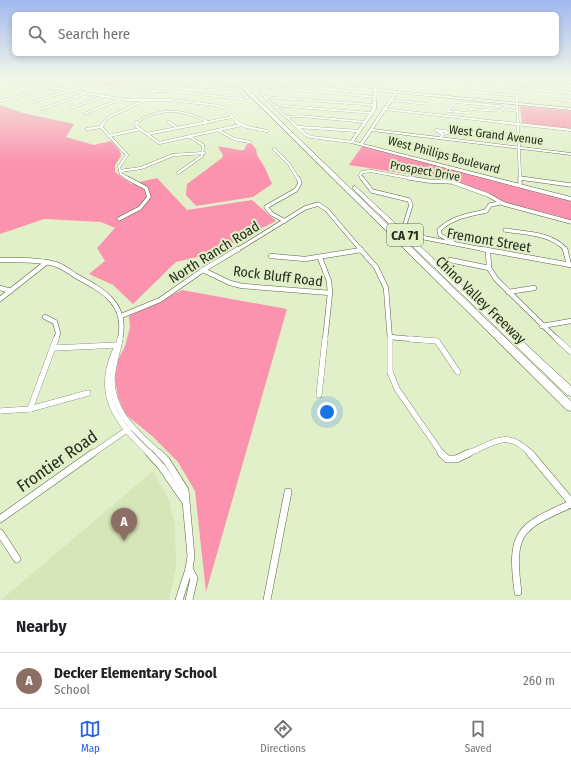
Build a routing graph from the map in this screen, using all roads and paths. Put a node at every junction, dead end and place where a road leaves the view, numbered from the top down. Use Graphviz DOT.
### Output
graph roads {
  1 [pos="45,107"];
  2 [pos="101,107"];
  3 [pos="131,107"];
  4 [pos="221,107"];
  5 [pos="264,107"];
  6 [pos="265,107"];
  7 [pos="275,107"];
  8 [pos="297,107"];
  9 [pos="374,107"];
  10 [pos="451,107"];
  11 [pos="492,107"];
  12 [pos="517,107"];
  13 [pos="549,107"];
  14 [pos="42,108"];
  15 [pos="384,109"];
  16 [pos="480,109"];
  17 [pos="502,109"];
  18 [pos="571,109"];
  19 [pos="517,111"];
  20 [pos="372,113"];
  21 [pos="84,114"];
  22 [pos="457,115"];
  23 [pos="286,117"];
  24 [pos="232,118"];
  25 [pos="169,122"];
  26 [pos="206,122"];
  27 [pos="366,122"];
  28 [pos="518,124"];
  29 [pos="241,125"];
  30 [pos="101,127"];
  31 [pos="298,127"];
  32 [pos="177,128"];
  33 [pos="87,129"];
  34 [pos="140,129"];
  35 [pos="218,130"];
  36 [pos="371,130"];
  37 [pos="571,130"];
  38 [pos="267,131"];
  39 [pos="359,131"];
  40 [pos="147,134"];
  41 [pos="109,136"];
  42 [pos="190,137"];
  43 [pos="250,142"];
  44 [pos="352,142"];
  45 [pos="361,144"];
  46 [pos="518,148"];
  47 [pos="274,150"];
  48 [pos="204,152"];
  49 [pos="571,154"];
  50 [pos="120,171"];
  51 [pos="178,173"];
  52 [pos="520,178"];
  53 [pos="520,185"];
  54 [pos="571,185"];
  55 [pos="571,199"];
  56 [pos="502,203"];
  57 [pos="119,219"];
  58 [pos="284,221"];
  59 [pos="571,222"];
  60 [pos="407,227"];
  61 [pos="505,230"];
  62 [pos="462,246"];
  63 [pos="361,250"];
  64 [pos="488,251"];
  65 [pos="271,256"];
  66 [pos="320,258"];
  67 [pos="0,260"];
  68 [pos="450,260"];
  69 [pos="47,262"];
  70 [pos="570,265"];
  71 [pos="489,268"];
  72 [pos="204,270"];
  73 [pos="0,288"];
  74 [pos="534,288"];
  75 [pos="11,291"];
  76 [pos="508,292"];
  77 [pos="330,293"];
  78 [pos="0,299"];
  79 [pos="121,316"];
  80 [pos="45,317"];
  81 [pos="571,321"];
  82 [pos="542,326"];
  83 [pos="390,337"];
  84 [pos="118,345"];
  85 [pos="54,348"];
  86 [pos="571,352"];
  87 [pos="458,372"];
  88 [pos="571,392"];
  89 [pos="88,393"];
  90 [pos="319,394"];
  91 [pos="571,407"];
  92 [pos="30,409"];
  93 [pos="0,411"];
  94 [pos="128,429"];
  95 [pos="288,492"];
  96 [pos="571,503"];
  97 [pos="0,519"];
  98 [pos="0,533"];
  99 [pos="17,559"];
  100 [pos="190,569"];
  101 [pos="518,592"];
  102 [pos="179,600"];
  103 [pos="189,600"];
  104 [pos="269,600"];
  1 -- 14 [label="street"];
  2 -- 21 [label="street"];
  3 -- 30 [label="street"];
  4 -- 24 [label="street"];
  5 -- 91 [label="highway, Chino Valley Freeway / CA 71"];
  6 -- 88 [label="highway, Chino Valley Freeway / CA 71"];
  7 -- 23 [label="street"];
  8 -- 20 [label="street"];
  9 -- 20 [label="street"];
  10 -- 22 [label="street"];
  11 -- 17 [label="street"];
  12 -- 19 [label="street"];
  13 -- 18 [label="street"];
  15 -- 22 [label="street"];
  15 -- 36 [label="street"];
  16 -- 17 [label="street"];
  16 -- 22 [label="street"];
  17 -- 19 [label="street"];
  19 -- 28 [label="street"];
  20 -- 27 [label="street"];
  22 -- 28 [label="street"];
  23 -- 27 [label="street"];
  23 -- 31 [label="street"];
  24 -- 26 [label="street"];
  24 -- 29 [label="street"];
  25 -- 32 [label="street"];
  26 -- 32 [label="street"];
  26 -- 34 [label="street"];
  27 -- 39 [label="street"];
  28 -- 37 [label="street"];
  28 -- 46 [label="street"];
  29 -- 35 [label="street"];
  29 -- 38 [label="street"];
  30 -- 33 [label="street"];
  30 -- 41 [label="street"];
  31 -- 39 [label="street"];
  31 -- 44 [label="street, West Phillips Boulevard"];
  32 -- 40 [label="street"];
  34 -- 40 [label="street"];
  34 -- 41 [label="street"];
  35 -- 42 [label="street"];
  35 -- 43 [label="street"];
  36 -- 45 [label="street"];
  36 -- 46 [label="street, West Grand Avenue"];
  39 -- 44 [label="street"];
  40 -- 42 [label="street"];
  41 -- 50 [label="street"];
  42 -- 48 [label="street"];
  44 -- 45 [label="street, West Phillips Boulevard"];
  45 -- 53 [label="street, West Phillips Boulevard"];
  46 -- 49 [label="street, West Grand Avenue"];
  46 -- 52 [label="street"];
  47 -- 58 [label="street"];
  48 -- 50 [label="street"];
  48 -- 51 [label="street"];
  50 -- 57 [label="street"];
  52 -- 53 [label="street"];
  52 -- 54 [label="street"];
  53 -- 55 [label="street, West Phillips Boulevard"];
  56 -- 59 [label="street, Prospect Drive"];
  56 -- 60 [label="street, Prospect Drive"];
  56 -- 62 [label="street"];
  58 -- 63 [label="street, North Ranch Road"];
  58 -- 72 [label="street, North Ranch Road"];
  60 -- 62 [label="street, Fremont Street"];
  61 -- 70 [label="street"];
  62 -- 64 [label="street, Fremont Street"];
  63 -- 66 [label="street"];
  63 -- 83 [label="street"];
  64 -- 70 [label="street, Fremont Street"];
  64 -- 71 [label="street"];
  65 -- 66 [label="street"];
  66 -- 77 [label="street"];
  67 -- 69 [label="street"];
  68 -- 71 [label="street"];
  69 -- 75 [label="street"];
  69 -- 79 [label="street"];
  71 -- 76 [label="street"];
  72 -- 77 [label="street, Rock Bluff Road"];
  72 -- 79 [label="street, North Ranch Road"];
  73 -- 75 [label="street"];
  74 -- 76 [label="street"];
  75 -- 78 [label="street"];
  76 -- 82 [label="street"];
  77 -- 90 [label="street"];
  79 -- 84 [label="street"];
  80 -- 85 [label="street"];
  81 -- 82 [label="street"];
  82 -- 86 [label="street"];
  83 -- 87 [label="street"];
  83 -- 96 [label="street"];
  84 -- 85 [label="street"];
  84 -- 94 [label="street"];
  85 -- 92 [label="street"];
  89 -- 92 [label="street"];
  92 -- 93 [label="street"];
  94 -- 97 [label="street, Frontier Road"];
  94 -- 100 [label="street"];
  95 -- 104 [label="street"];
  96 -- 101 [label="street"];
  98 -- 99 [label="street"];
  100 -- 102 [label="street"];
  100 -- 103 [label="street"];
}
